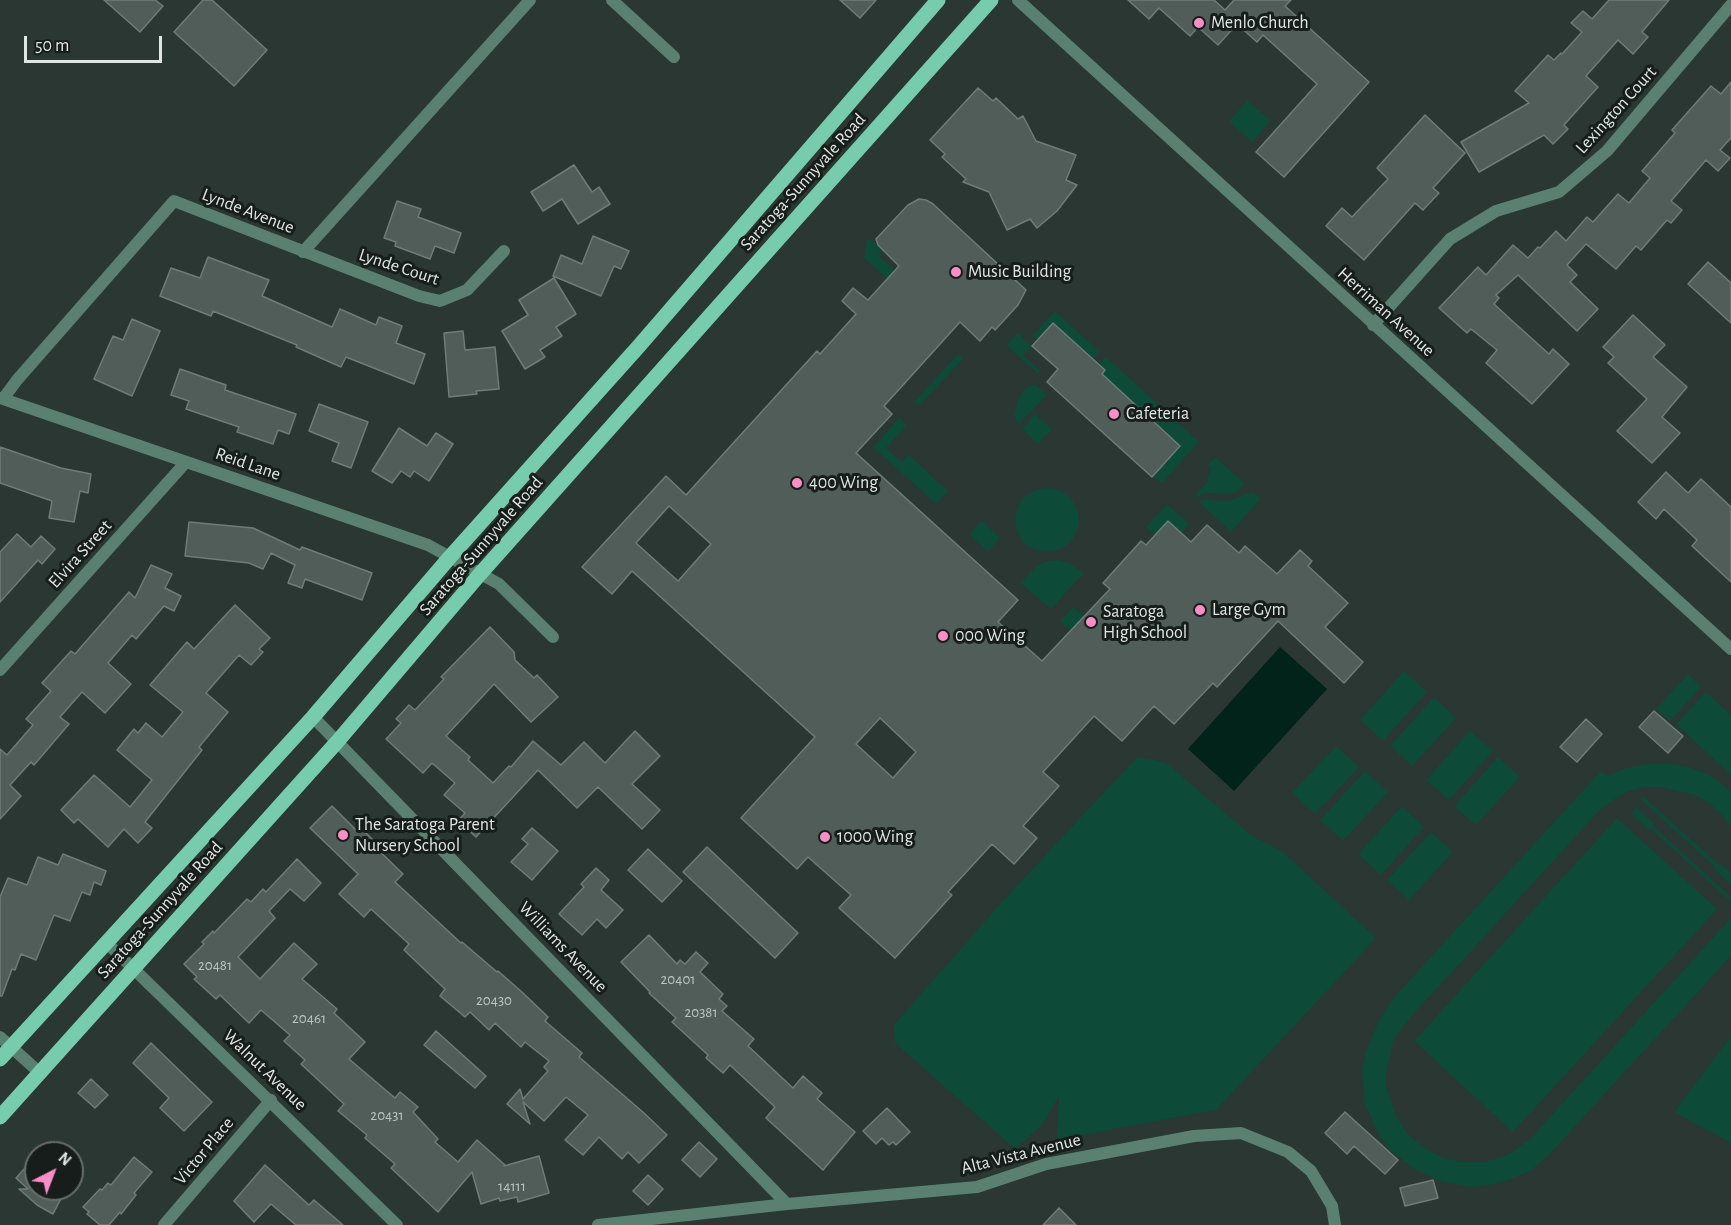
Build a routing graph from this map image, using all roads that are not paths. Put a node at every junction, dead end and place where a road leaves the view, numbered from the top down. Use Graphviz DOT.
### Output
graph roads {
  1 [pos="530,0"];
  2 [pos="612,0"];
  3 [pos="938,0"];
  4 [pos="991,0"];
  5 [pos="1018,0"];
  6 [pos="1731,5"];
  7 [pos="674,57"];
  8 [pos="504,251"];
  9 [pos="303,252"];
  10 [pos="1373,325"];
  11 [pos="2,398"];
  12 [pos="186,462"];
  13 [pos="450,557"];
  14 [pos="480,574"];
  15 [pos="553,637"];
  16 [pos="1731,650"];
  17 [pos="0,669"];
  18 [pos="313,717"];
  19 [pos="337,742"];
  20 [pos="107,943"];
  21 [pos="134,968"];
  22 [pos="6,1041"];
  23 [pos="0,1059"];
  24 [pos="40,1073"];
  25 [pos="271,1100"];
  26 [pos="0,1117"];
  27 [pos="787,1203"];
  28 [pos="164,1225"];
  29 [pos="397,1225"];
  30 [pos="598,1225"];
  31 [pos="1335,1225"];
  1 -- 9 [label="street, Lynde Avenue"];
  2 -- 7 [label="street"];
  3 -- 13 [label="main road, Saratoga-Sunnyvale Road"];
  4 -- 14 [label="main road, Saratoga-Sunnyvale Road"];
  5 -- 10 [label="street, Herriman Avenue"];
  6 -- 10 [label="street, Lexington Court"];
  8 -- 9 [label="street, Lynde Court"];
  9 -- 11 [label="street, Lynde Avenue"];
  10 -- 16 [label="street, Herriman Avenue"];
  11 -- 12 [label="street, Reid Lane"];
  12 -- 13 [label="street, Reid Lane"];
  12 -- 17 [label="street, Elvira Street"];
  13 -- 14 [label="street, Reid Lane"];
  13 -- 18 [label="main road, Saratoga-Sunnyvale Road"];
  14 -- 15 [label="street, Reid Lane"];
  14 -- 19 [label="main road, Saratoga-Sunnyvale Road"];
  18 -- 19 [label="street, Williams Avenue"];
  18 -- 20 [label="main road, Saratoga-Sunnyvale Road"];
  19 -- 21 [label="main road, Saratoga-Sunnyvale Road"];
  19 -- 27 [label="street, Williams Avenue"];
  20 -- 21 [label="street, Walnut Avenue"];
  20 -- 22 [label="main road, Saratoga-Sunnyvale Road"];
  21 -- 24 [label="main road, Saratoga-Sunnyvale Road"];
  21 -- 25 [label="street, Walnut Avenue"];
  22 -- 23 [label="main road, Saratoga-Sunnyvale Road"];
  22 -- 24 [label="street"];
  24 -- 26 [label="main road, Saratoga-Sunnyvale Road"];
  25 -- 28 [label="street, Victor Place"];
  25 -- 29 [label="street, Walnut Avenue"];
  27 -- 30 [label="street, Alta Vista Avenue"];
  27 -- 31 [label="street, Alta Vista Avenue"];
}
